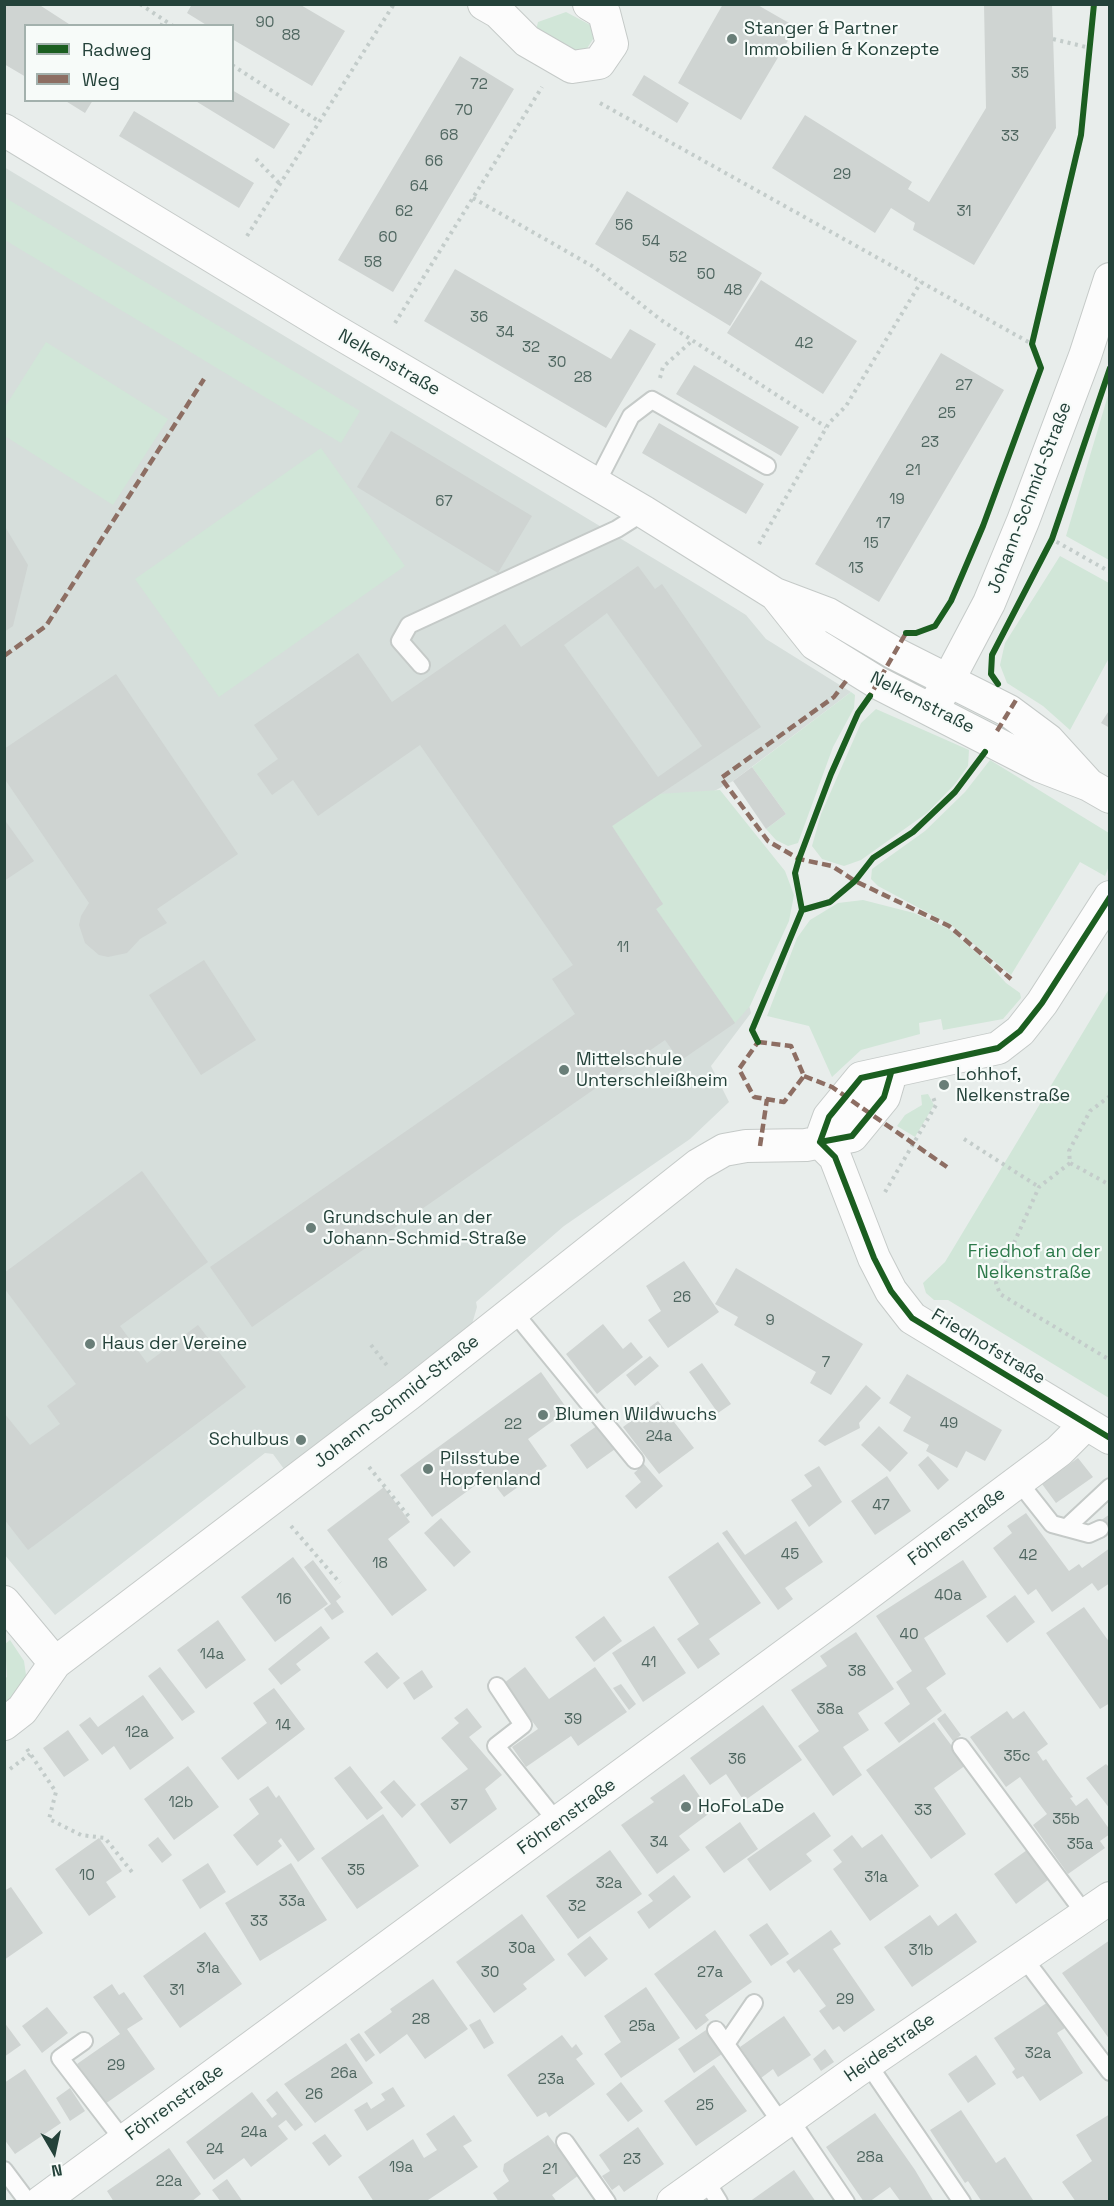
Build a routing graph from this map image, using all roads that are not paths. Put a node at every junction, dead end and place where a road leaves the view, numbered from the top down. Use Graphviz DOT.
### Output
graph roads {
  1 [pos="589,4"];
  2 [pos="503,7"];
  3 [pos="4,130"];
  4 [pos="1110,279"];
  5 [pos="767,466"];
  6 [pos="596,484"];
  7 [pos="644,512"];
  8 [pos="775,594"];
  9 [pos="421,665"];
  10 [pos="949,679"];
  11 [pos="933,709"];
  12 [pos="1099,791"];
  13 [pos="1110,897"];
  14 [pos="820,1142"];
  15 [pos="513,1311"];
  16 [pos="1098,1431"];
  17 [pos="635,1460"];
  18 [pos="1018,1481"];
  19 [pos="1110,1487"];
  20 [pos="1066,1528"];
  21 [pos="1100,1529"];
  22 [pos="4,1602"];
  23 [pos="55,1664"];
  24 [pos="497,1686"];
  25 [pos="6,1722"];
  26 [pos="961,1747"];
  27 [pos="558,1823"];
  28 [pos="1101,1907"];
  29 [pos="1023,1956"];
  30 [pos="754,2002"];
  31 [pos="716,2030"];
  32 [pos="84,2041"];
  33 [pos="726,2044"];
  34 [pos="868,2064"];
  35 [pos="1110,2072"];
  36 [pos="786,2122"];
  37 [pos="123,2141"];
  38 [pos="565,2142"];
  39 [pos="4,2170"];
  40 [pos="712,2190"];
  41 [pos="28,2202"];
  42 [pos="41,2202"];
  43 [pos="608,2202"];
  44 [pos="673,2202"];
  45 [pos="846,2202"];
  46 [pos="962,2202"];
  1 -- 2 [label="street"];
  3 -- 6 [label="street, Nelkenstraße"];
  4 -- 10 [label="street, Johann-Schmid-Straße"];
  5 -- 6 [label="lane"];
  6 -- 7 [label="street, Nelkenstraße"];
  7 -- 8 [label="street, Nelkenstraße"];
  7 -- 9 [label="lane"];
  8 -- 10 [label="street, Nelkenstraße"];
  8 -- 11 [label="street, Nelkenstraße"];
  10 -- 11 [label="street, Johann-Schmid-Straße"];
  10 -- 12 [label="street, Nelkenstraße"];
  11 -- 12 [label="street, Nelkenstraße"];
  13 -- 14 [label="street"];
  14 -- 15 [label="street, Johann-Schmid-Straße"];
  14 -- 16 [label="street, Friedhofstraße"];
  15 -- 17 [label="lane"];
  15 -- 23 [label="street, Johann-Schmid-Straße"];
  16 -- 18 [label="street, Föhrenstraße"];
  18 -- 20 [label="lane"];
  18 -- 27 [label="street, Föhrenstraße"];
  19 -- 20 [label="lane"];
  20 -- 21 [label="lane"];
  22 -- 23 [label="street"];
  23 -- 25 [label="street, Johann-Schmid-Straße"];
  24 -- 27 [label="lane"];
  26 -- 28 [label="lane"];
  27 -- 37 [label="street, Föhrenstraße"];
  28 -- 29 [label="street, Heidestraße"];
  29 -- 34 [label="street, Heidestraße"];
  29 -- 35 [label="lane"];
  30 -- 33 [label="lane"];
  31 -- 33 [label="lane"];
  32 -- 37 [label="lane"];
  33 -- 36 [label="lane"];
  34 -- 36 [label="street, Heidestraße"];
  34 -- 46 [label="lane"];
  36 -- 40 [label="street, Heidestraße"];
  36 -- 45 [label="lane"];
  37 -- 42 [label="street, Föhrenstraße"];
  38 -- 43 [label="lane"];
  39 -- 41 [label="lane"];
  40 -- 44 [label="street, Heidestraße"];
}
